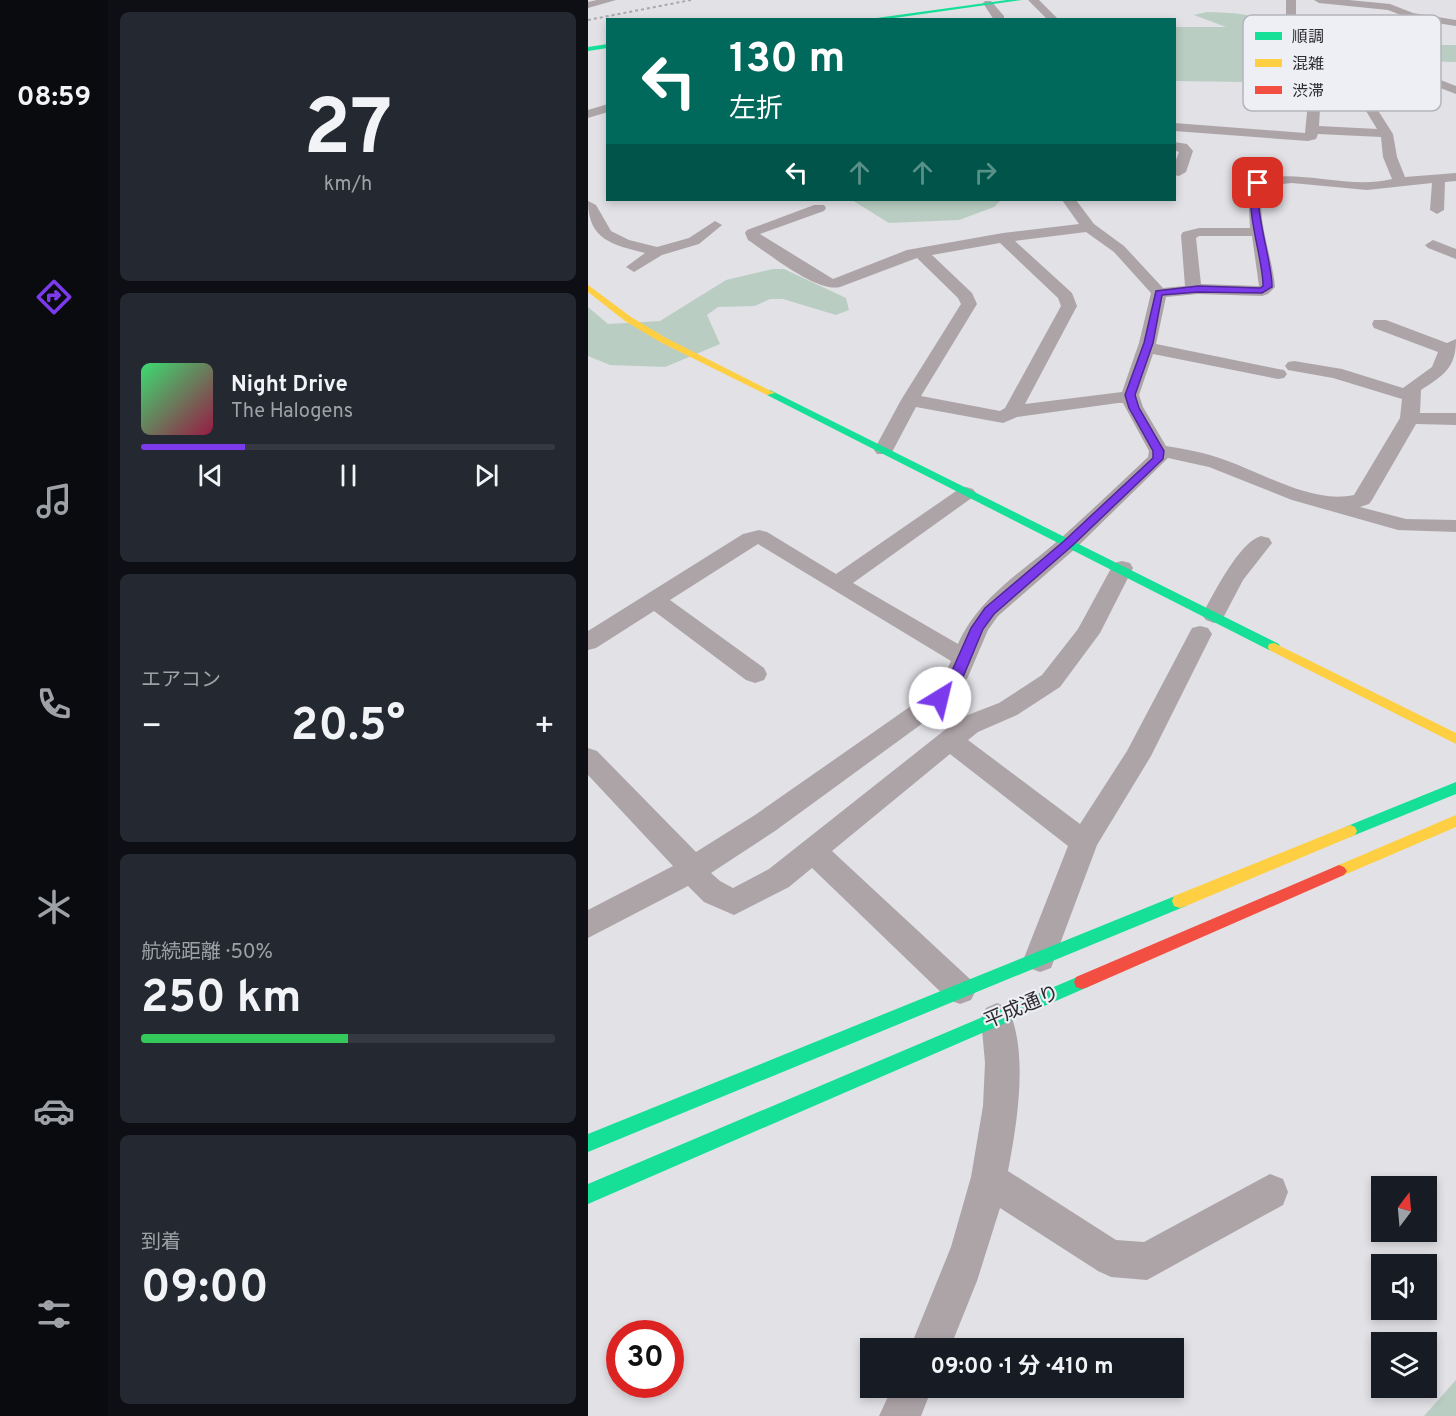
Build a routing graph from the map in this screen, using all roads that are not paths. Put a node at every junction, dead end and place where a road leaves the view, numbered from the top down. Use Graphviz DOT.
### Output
graph roads {
  1 [pos="610,0"];
  2 [pos="1019,0"];
  3 [pos="1033,0"];
  4 [pos="1292,0"];
  5 [pos="1319,0"];
  6 [pos="986,2"];
  7 [pos="588,5"];
  8 [pos="1290,15"];
  9 [pos="1409,15"];
  10 [pos="887,18"];
  11 [pos="999,18"];
  12 [pos="1052,18"];
  13 [pos="1441,21"];
  14 [pos="1456,23"];
  15 [pos="606,46"];
  16 [pos="588,48"];
  17 [pos="1441,84"];
  18 [pos="1456,90"];
  19 [pos="606,109"];
  20 [pos="1313,111"];
  21 [pos="1372,111"];
  22 [pos="588,114"];
  23 [pos="1176,127"];
  24 [pos="1312,130"];
  25 [pos="1386,133"];
  26 [pos="1176,146"];
  27 [pos="1176,171"];
  28 [pos="1434,177"];
  29 [pos="1456,177"];
  30 [pos="1400,180"];
  31 [pos="1070,201"];
  32 [pos="588,206"];
  33 [pos="819,208"];
  34 [pos="1437,210"];
  35 [pos="715,225"];
  36 [pos="1089,227"];
  37 [pos="1258,232"];
  38 [pos="1003,238"];
  39 [pos="1433,245"];
  40 [pos="657,252"];
  41 [pos="921,253"];
  42 [pos="1456,254"];
  43 [pos="634,267"];
  44 [pos="588,288"];
  45 [pos="1193,290"];
  46 [pos="1159,293"];
  47 [pos="1380,324"];
  48 [pos="1147,347"];
  49 [pos="1452,347"];
  50 [pos="1410,396"];
  51 [pos="1131,398"];
  52 [pos="910,400"];
  53 [pos="1012,412"];
  54 [pos="1410,418"];
  55 [pos="1456,419"];
  56 [pos="884,450"];
  57 [pos="1158,451"];
  58 [pos="966,493"];
  59 [pos="1321,501"];
  60 [pos="1456,526"];
  61 [pos="1068,543"];
  62 [pos="1261,543"];
  63 [pos="1122,568"];
  64 [pos="837,584"];
  65 [pos="653,599"];
  66 [pos="1207,625"];
  67 [pos="588,642"];
  68 [pos="964,658"];
  69 [pos="754,674"];
  70 [pos="1456,739"];
  71 [pos="950,740"];
  72 [pos="588,758"];
  73 [pos="1456,788"];
  74 [pos="1456,821"];
  75 [pos="1084,842"];
  76 [pos="813,851"];
  77 [pos="694,868"];
  78 [pos="588,924"];
  79 [pos="1040,958"];
  80 [pos="960,990"];
  81 [pos="997,1018"];
  82 [pos="588,1143"];
  83 [pos="990,1180"];
  84 [pos="1270,1192"];
  85 [pos="588,1194"];
  86 [pos="935,1338"];
  87 [pos="908,1398"];
  88 [pos="900,1416"];
  1 -- 7 [label="street"];
  2 -- 6 [label="street"];
  3 -- 12 [label="street"];
  4 -- 8 [label="street"];
  5 -- 9 [label="street"];
  6 -- 10 [label="street"];
  6 -- 11 [label="street"];
  13 -- 14 [label="street"];
  15 -- 16 [label="street"];
  17 -- 18 [label="street"];
  19 -- 22 [label="street"];
  20 -- 24 [label="street"];
  21 -- 25 [label="street"];
  23 -- 24 [label="street"];
  24 -- 25 [label="street"];
  25 -- 30 [label="street"];
  26 -- 27 [label="street"];
  28 -- 29 [label="street"];
  28 -- 30 [label="street"];
  28 -- 34 [label="street"];
  30 -- 37 [label="street"];
  31 -- 36 [label="street"];
  32 -- 40 [label="street"];
  33 -- 41 [label="street"];
  35 -- 40 [label="street"];
  36 -- 38 [label="street"];
  36 -- 46 [label="street"];
  37 -- 45 [label="street"];
  37 -- 45 [label="street"];
  38 -- 41 [label="street"];
  38 -- 53 [label="street"];
  39 -- 42 [label="street"];
  40 -- 43 [label="street"];
  41 -- 52 [label="street"];
  44 -- 56 [label="street"];
  45 -- 46 [label="street"];
  46 -- 48 [label="street"];
  47 -- 49 [label="street"];
  48 -- 50 [label="street"];
  48 -- 51 [label="street"];
  49 -- 50 [label="street"];
  50 -- 54 [label="street"];
  51 -- 53 [label="street"];
  51 -- 57 [label="street"];
  52 -- 53 [label="street"];
  52 -- 56 [label="street"];
  54 -- 55 [label="street"];
  54 -- 59 [label="street"];
  56 -- 58 [label="street"];
  57 -- 59 [label="street"];
  57 -- 61 [label="street"];
  58 -- 61 [label="street"];
  58 -- 64 [label="street"];
  59 -- 60 [label="street"];
  61 -- 63 [label="street"];
  61 -- 68 [label="street"];
  62 -- 66 [label="street"];
  63 -- 66 [label="street"];
  63 -- 71 [label="street"];
  64 -- 65 [label="street"];
  64 -- 68 [label="street"];
  65 -- 67 [label="street"];
  65 -- 69 [label="street"];
  66 -- 70 [label="street"];
  66 -- 75 [label="street"];
  68 -- 77 [label="street"];
  71 -- 75 [label="street"];
  71 -- 76 [label="street"];
  72 -- 77 [label="street"];
  73 -- 79 [label="street"];
  74 -- 81 [label="street, 平成通り"];
  75 -- 79 [label="street"];
  76 -- 77 [label="street"];
  76 -- 80 [label="street"];
  77 -- 78 [label="street"];
  79 -- 80 [label="street"];
  80 -- 82 [label="street"];
  81 -- 83 [label="street"];
  81 -- 85 [label="street, 平成通り"];
  83 -- 84 [label="street"];
  83 -- 86 [label="street"];
  87 -- 88 [label="street"];
}
